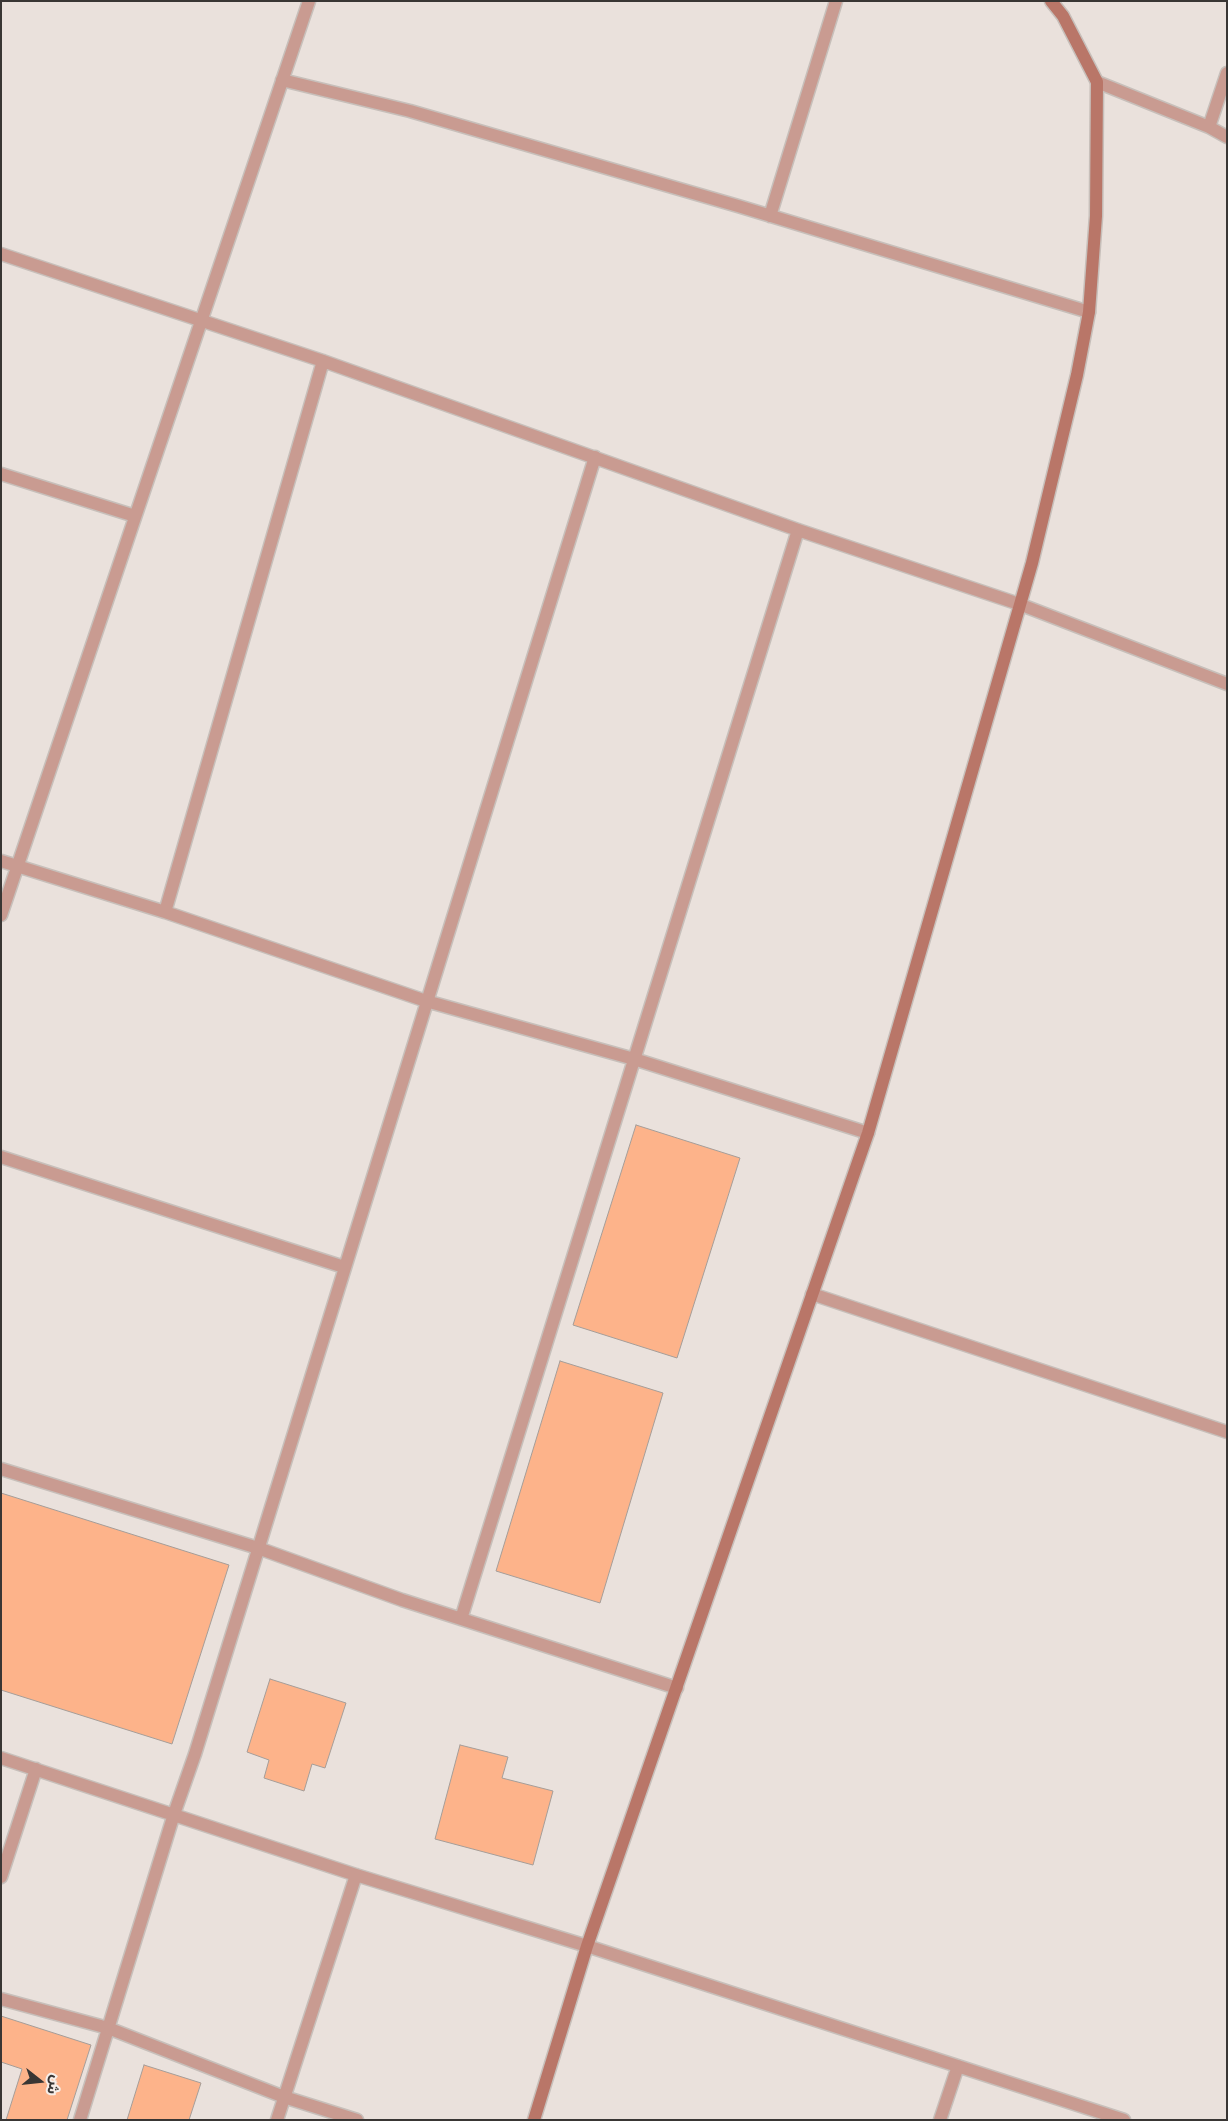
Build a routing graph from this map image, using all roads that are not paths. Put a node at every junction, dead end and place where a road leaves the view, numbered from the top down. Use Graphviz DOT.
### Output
graph roads {
  1 [pos="309,1"];
  2 [pos="836,1"];
  3 [pos="1051,1"];
  4 [pos="1227,73"];
  5 [pos="282,80"];
  6 [pos="1097,82"];
  7 [pos="1208,127"];
  8 [pos="1227,137"];
  9 [pos="770,216"];
  10 [pos="1,254"];
  11 [pos="1089,312"];
  12 [pos="201,322"];
  13 [pos="323,361"];
  14 [pos="595,457"];
  15 [pos="1,474"];
  16 [pos="135,516"];
  17 [pos="798,530"];
  18 [pos="1019,604"];
  19 [pos="1227,684"];
  20 [pos="1,861"];
  21 [pos="18,866"];
  22 [pos="165,912"];
  23 [pos="1,915"];
  24 [pos="426,1001"];
  25 [pos="634,1059"];
  26 [pos="868,1133"];
  27 [pos="1,1157"];
  28 [pos="344,1267"];
  29 [pos="812,1294"];
  30 [pos="1227,1432"];
  31 [pos="1,1469"];
  32 [pos="258,1548"];
  33 [pos="461,1619"];
  34 [pos="677,1688"];
  35 [pos="1,1758"];
  36 [pos="36,1769"];
  37 [pos="174,1814"];
  38 [pos="356,1875"];
  39 [pos="1,1877"];
  40 [pos="587,1946"];
  41 [pos="1,1999"];
  42 [pos="108,2028"];
  43 [pos="958,2066"];
  44 [pos="284,2097"];
  45 [pos="80,2120"];
  46 [pos="277,2120"];
  47 [pos="356,2120"];
  48 [pos="534,2120"];
  49 [pos="940,2120"];
  50 [pos="1124,2120"];
  1 -- 5 [label="street"];
  2 -- 9 [label="street"];
  3 -- 6 [label="street"];
  4 -- 7 [label="street"];
  5 -- 9 [label="street"];
  5 -- 12 [label="street"];
  6 -- 7 [label="street"];
  6 -- 11 [label="street"];
  7 -- 8 [label="street"];
  9 -- 11 [label="street"];
  10 -- 12 [label="street"];
  11 -- 18 [label="street"];
  12 -- 13 [label="street"];
  12 -- 16 [label="street"];
  13 -- 14 [label="street"];
  13 -- 22 [label="street"];
  14 -- 17 [label="street"];
  14 -- 24 [label="street"];
  15 -- 16 [label="street"];
  16 -- 21 [label="street"];
  17 -- 18 [label="street"];
  17 -- 25 [label="street"];
  18 -- 19 [label="street"];
  18 -- 26 [label="street"];
  20 -- 21 [label="street"];
  21 -- 22 [label="street"];
  21 -- 23 [label="street"];
  22 -- 24 [label="street"];
  24 -- 25 [label="street"];
  24 -- 28 [label="street"];
  25 -- 26 [label="street"];
  25 -- 33 [label="street"];
  26 -- 29 [label="street"];
  27 -- 28 [label="street"];
  28 -- 32 [label="street"];
  29 -- 30 [label="street"];
  29 -- 34 [label="street"];
  31 -- 32 [label="street"];
  32 -- 33 [label="street"];
  32 -- 37 [label="street"];
  33 -- 34 [label="street"];
  34 -- 40 [label="street"];
  35 -- 36 [label="street"];
  36 -- 37 [label="street"];
  36 -- 39 [label="street"];
  37 -- 38 [label="street"];
  37 -- 42 [label="street"];
  38 -- 40 [label="street"];
  38 -- 44 [label="street"];
  40 -- 43 [label="street"];
  40 -- 48 [label="street"];
  41 -- 42 [label="street"];
  42 -- 44 [label="street"];
  42 -- 45 [label="street"];
  43 -- 49 [label="street"];
  43 -- 50 [label="street"];
  44 -- 46 [label="street"];
  44 -- 47 [label="street"];
}
